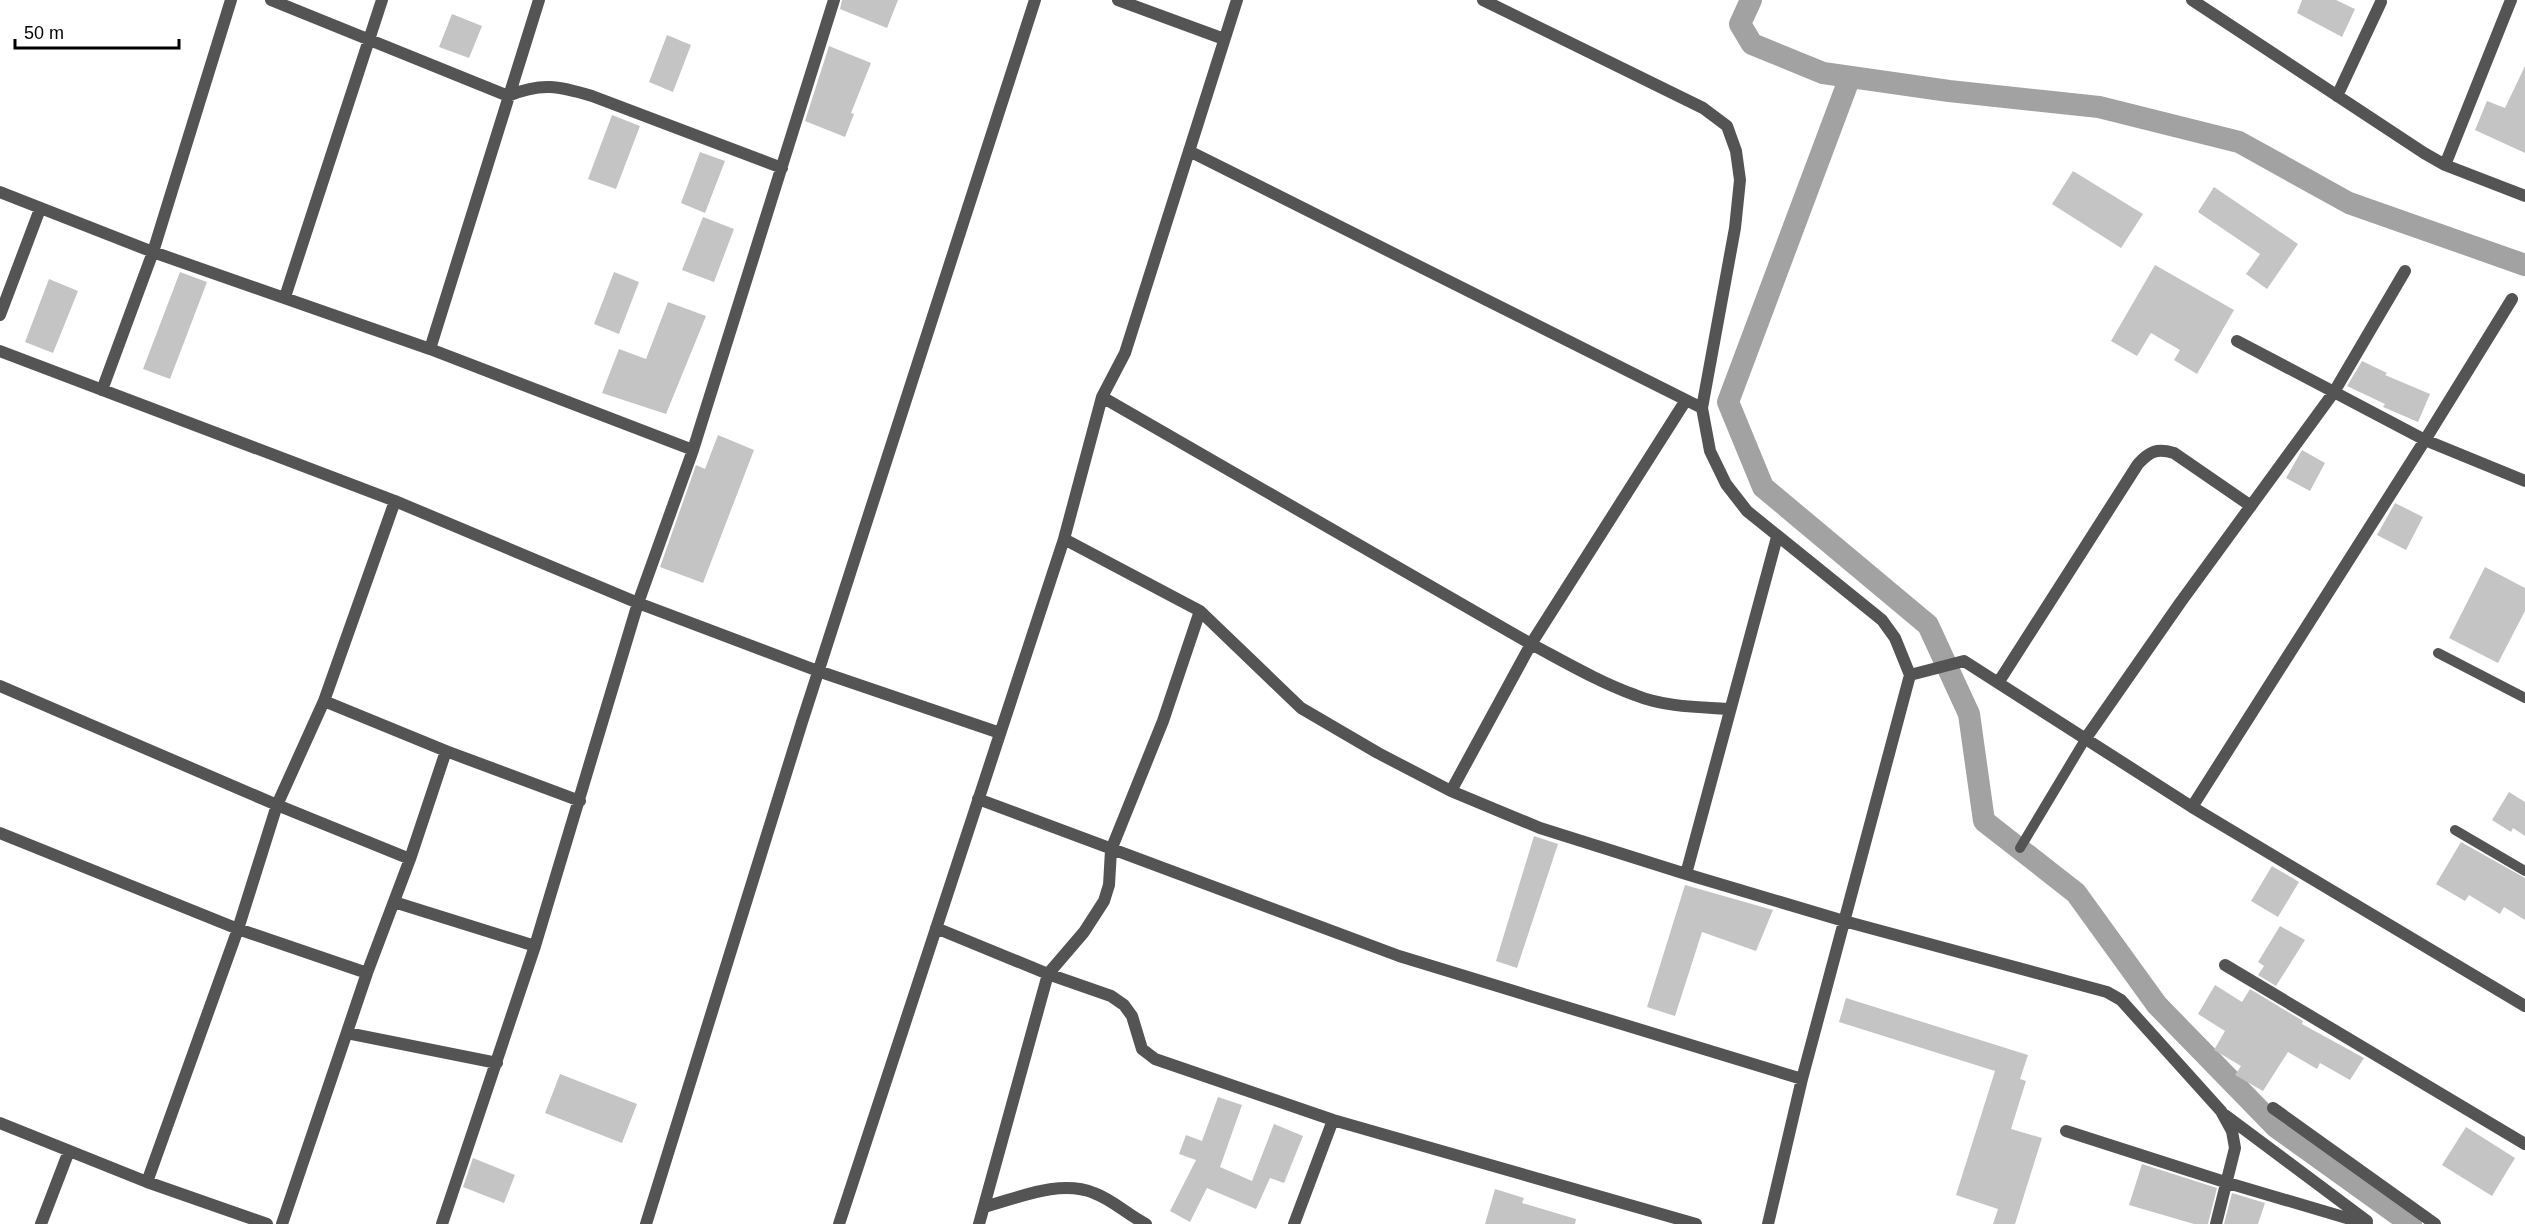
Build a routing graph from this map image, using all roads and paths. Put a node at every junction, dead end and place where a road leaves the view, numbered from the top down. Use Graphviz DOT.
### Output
graph roads {
  1 [pos="231,0"];
  2 [pos="270,0"];
  3 [pos="382,0"];
  4 [pos="539,0"];
  5 [pos="834,0"];
  6 [pos="1035,0"];
  7 [pos="1118,0"];
  8 [pos="1237,0"];
  9 [pos="1483,0"];
  10 [pos="2192,0"];
  11 [pos="2511,0"];
  12 [pos="2381,2"];
  13 [pos="1224,39"];
  14 [pos="368,40"];
  15 [pos="508,96"];
  16 [pos="2337,96"];
  17 [pos="1189,151"];
  18 [pos="2445,165"];
  19 [pos="782,168"];
  20 [pos="0,192"];
  21 [pos="2525,196"];
  22 [pos="40,209"];
  23 [pos="153,252"];
  24 [pos="2405,271"];
  25 [pos="285,297"];
  26 [pos="2512,299"];
  27 [pos="0,315"];
  28 [pos="2237,341"];
  29 [pos="430,349"];
  30 [pos="0,351"];
  31 [pos="102,390"];
  32 [pos="2334,392"];
  33 [pos="1102,397"];
  34 [pos="1686,400"];
  35 [pos="1702,408"];
  36 [pos="2425,440"];
  37 [pos="693,450"];
  38 [pos="2525,481"];
  39 [pos="395,501"];
  40 [pos="2251,506"];
  41 [pos="1777,537"];
  42 [pos="1064,539"];
  43 [pos="638,603"];
  44 [pos="1200,611"];
  45 [pos="1531,644"];
  46 [pos="2438,653"];
  47 [pos="818,671"];
  48 [pos="1916,674"];
  49 [pos="1998,683"];
  50 [pos="0,686"];
  51 [pos="2525,698"];
  52 [pos="324,700"];
  53 [pos="1730,709"];
  54 [pos="1000,733"];
  55 [pos="2086,738"];
  56 [pos="446,752"];
  57 [pos="1451,790"];
  58 [pos="978,799"];
  59 [pos="580,801"];
  60 [pos="277,805"];
  61 [pos="2192,807"];
  62 [pos="2455,830"];
  63 [pos="0,833"];
  64 [pos="2020,848"];
  65 [pos="1111,849"];
  66 [pos="410,859"];
  67 [pos="2525,871"];
  68 [pos="1686,874"];
  69 [pos="394,902"];
  70 [pos="1844,921"];
  71 [pos="936,928"];
  72 [pos="238,929"];
  73 [pos="535,946"];
  74 [pos="2225,965"];
  75 [pos="367,973"];
  76 [pos="1048,974"];
  77 [pos="2525,1006"];
  78 [pos="347,1033"];
  79 [pos="497,1063"];
  80 [pos="1802,1079"];
  81 [pos="2273,1108"];
  82 [pos="2221,1111"];
  83 [pos="1333,1120"];
  84 [pos="0,1124"];
  85 [pos="2066,1131"];
  86 [pos="2525,1144"];
  87 [pos="69,1150"];
  88 [pos="147,1182"];
  89 [pos="2228,1183"];
  90 [pos="984,1207"];
  91 [pos="41,1224"];
  92 [pos="267,1224"];
  93 [pos="282,1224"];
  94 [pos="442,1224"];
  95 [pos="646,1224"];
  96 [pos="839,1224"];
  97 [pos="979,1224"];
  98 [pos="1146,1224"];
  99 [pos="1294,1224"];
  100 [pos="1696,1224"];
  101 [pos="1768,1224"];
  102 [pos="2216,1224"];
  103 [pos="2369,1224"];
  104 [pos="2435,1224"];
  1 -- 23 [label="street"];
  2 -- 14 [label="street"];
  3 -- 14 [label="street"];
  4 -- 15 [label="street"];
  5 -- 19 [label="street"];
  6 -- 47 [label="street"];
  7 -- 13 [label="street"];
  8 -- 13 [label="street"];
  9 -- 35 [label="street"];
  10 -- 16 [label="street"];
  11 -- 18 [label="street"];
  12 -- 16 [label="street"];
  13 -- 17 [label="street"];
  14 -- 15 [label="street"];
  14 -- 25 [label="street"];
  15 -- 19 [label="street"];
  15 -- 29 [label="street"];
  16 -- 18 [label="street"];
  17 -- 33 [label="street"];
  17 -- 34 [label="street"];
  18 -- 21 [label="street"];
  19 -- 37 [label="street"];
  20 -- 22 [label="street"];
  22 -- 23 [label="street"];
  22 -- 27 [label="street"];
  23 -- 25 [label="street"];
  23 -- 31 [label="street"];
  24 -- 32 [label="street"];
  25 -- 29 [label="street"];
  26 -- 36 [label="street"];
  28 -- 32 [label="street"];
  29 -- 37 [label="street"];
  30 -- 31 [label="street"];
  31 -- 39 [label="street"];
  32 -- 36 [label="street"];
  32 -- 40 [label="street"];
  33 -- 42 [label="street"];
  33 -- 45 [label="street"];
  34 -- 35 [label="street"];
  34 -- 45 [label="street"];
  35 -- 41 [label="street"];
  36 -- 38 [label="street"];
  36 -- 61 [label="street"];
  37 -- 43 [label="street"];
  39 -- 43 [label="street"];
  39 -- 52 [label="street"];
  40 -- 49 [label="street"];
  40 -- 55 [label="street"];
  41 -- 48 [label="street"];
  41 -- 53 [label="street"];
  42 -- 44 [label="street"];
  42 -- 54 [label="street"];
  43 -- 47 [label="street"];
  43 -- 59 [label="street"];
  44 -- 57 [label="street"];
  44 -- 65 [label="street"];
  45 -- 53 [label="street"];
  45 -- 57 [label="street"];
  46 -- 51 [label="lane"];
  47 -- 54 [label="street"];
  47 -- 95 [label="street"];
  48 -- 49 [label="street"];
  48 -- 70 [label="street"];
  49 -- 55 [label="street"];
  50 -- 60 [label="street"];
  52 -- 56 [label="street"];
  52 -- 60 [label="street"];
  53 -- 68 [label="street"];
  54 -- 58 [label="street"];
  55 -- 61 [label="street"];
  55 -- 64 [label="lane"];
  56 -- 59 [label="street"];
  56 -- 66 [label="street"];
  57 -- 68 [label="street"];
  58 -- 65 [label="street"];
  58 -- 71 [label="street"];
  59 -- 73 [label="street"];
  60 -- 66 [label="street"];
  60 -- 72 [label="street"];
  61 -- 77 [label="street"];
  62 -- 67 [label="lane"];
  63 -- 72 [label="street"];
  65 -- 76 [label="street"];
  65 -- 80 [label="street"];
  66 -- 69 [label="street"];
  68 -- 70 [label="street"];
  69 -- 73 [label="street"];
  69 -- 75 [label="street"];
  70 -- 80 [label="street"];
  70 -- 82 [label="street"];
  71 -- 76 [label="street"];
  71 -- 96 [label="street"];
  72 -- 75 [label="street"];
  72 -- 88 [label="street"];
  73 -- 79 [label="street"];
  74 -- 86 [label="street"];
  75 -- 78 [label="street"];
  76 -- 83 [label="street"];
  76 -- 90 [label="street"];
  78 -- 79 [label="street"];
  78 -- 93 [label="street"];
  79 -- 94 [label="street"];
  80 -- 101 [label="street"];
  81 -- 104 [label="street"];
  82 -- 89 [label="street"];
  82 -- 103 [label="street"];
  83 -- 99 [label="street"];
  83 -- 100 [label="street"];
  84 -- 87 [label="street"];
  85 -- 89 [label="street"];
  87 -- 88 [label="street"];
  87 -- 91 [label="street"];
  88 -- 92 [label="street"];
  89 -- 102 [label="street"];
  89 -- 103 [label="street"];
  90 -- 97 [label="street"];
  90 -- 98 [label="street"];
}
